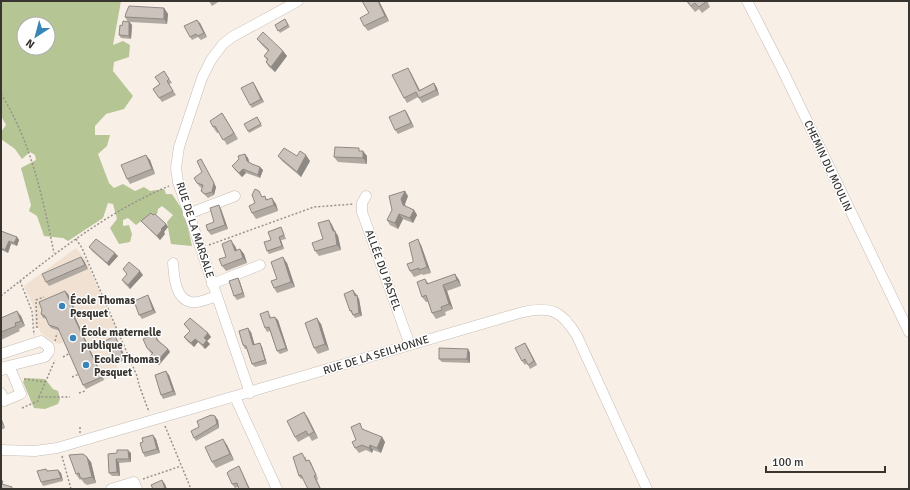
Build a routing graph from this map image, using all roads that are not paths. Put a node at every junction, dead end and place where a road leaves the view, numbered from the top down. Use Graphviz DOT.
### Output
graph roads {
  1 [pos="298,1"];
  2 [pos="747,1"];
  3 [pos="235,196"];
  4 [pos="364,200"];
  5 [pos="188,214"];
  6 [pos="173,263"];
  7 [pos="260,265"];
  8 [pos="212,284"];
  9 [pos="216,296"];
  10 [pos="909,332"];
  11 [pos="410,345"];
  12 [pos="1,354"];
  13 [pos="1,369"];
  14 [pos="250,392"];
  15 [pos="1,393"];
  16 [pos="236,397"];
  17 [pos="1,450"];
  18 [pos="136,486"];
  19 [pos="111,489"];
  20 [pos="277,489"];
  21 [pos="647,489"];
  1 -- 5 [label="street, RUE DE LA MARSALE"];
  2 -- 10 [label="street, CHEMIN DU MOULIN"];
  3 -- 5 [label="street"];
  4 -- 11 [label="street, ALLÉE DU PASTEL"];
  5 -- 8 [label="street, RUE DE LA MARSALE"];
  6 -- 9 [label="street"];
  7 -- 8 [label="street"];
  8 -- 9 [label="street, RUE DE LA MARSALE"];
  9 -- 14 [label="street, RUE DE LA MARSALE"];
  11 -- 14 [label="street, RUE DE LA SEILHONNE"];
  11 -- 21 [label="street, RUE DE LA SEILHONNE"];
  12 -- 13 [label="street"];
  13 -- 15 [label="street"];
  14 -- 16 [label="street, RUE DE LA SEILHONNE"];
  16 -- 17 [label="street, RUE DE LA SEILHONNE"];
  16 -- 20 [label="street"];
  18 -- 19 [label="street"];
}
